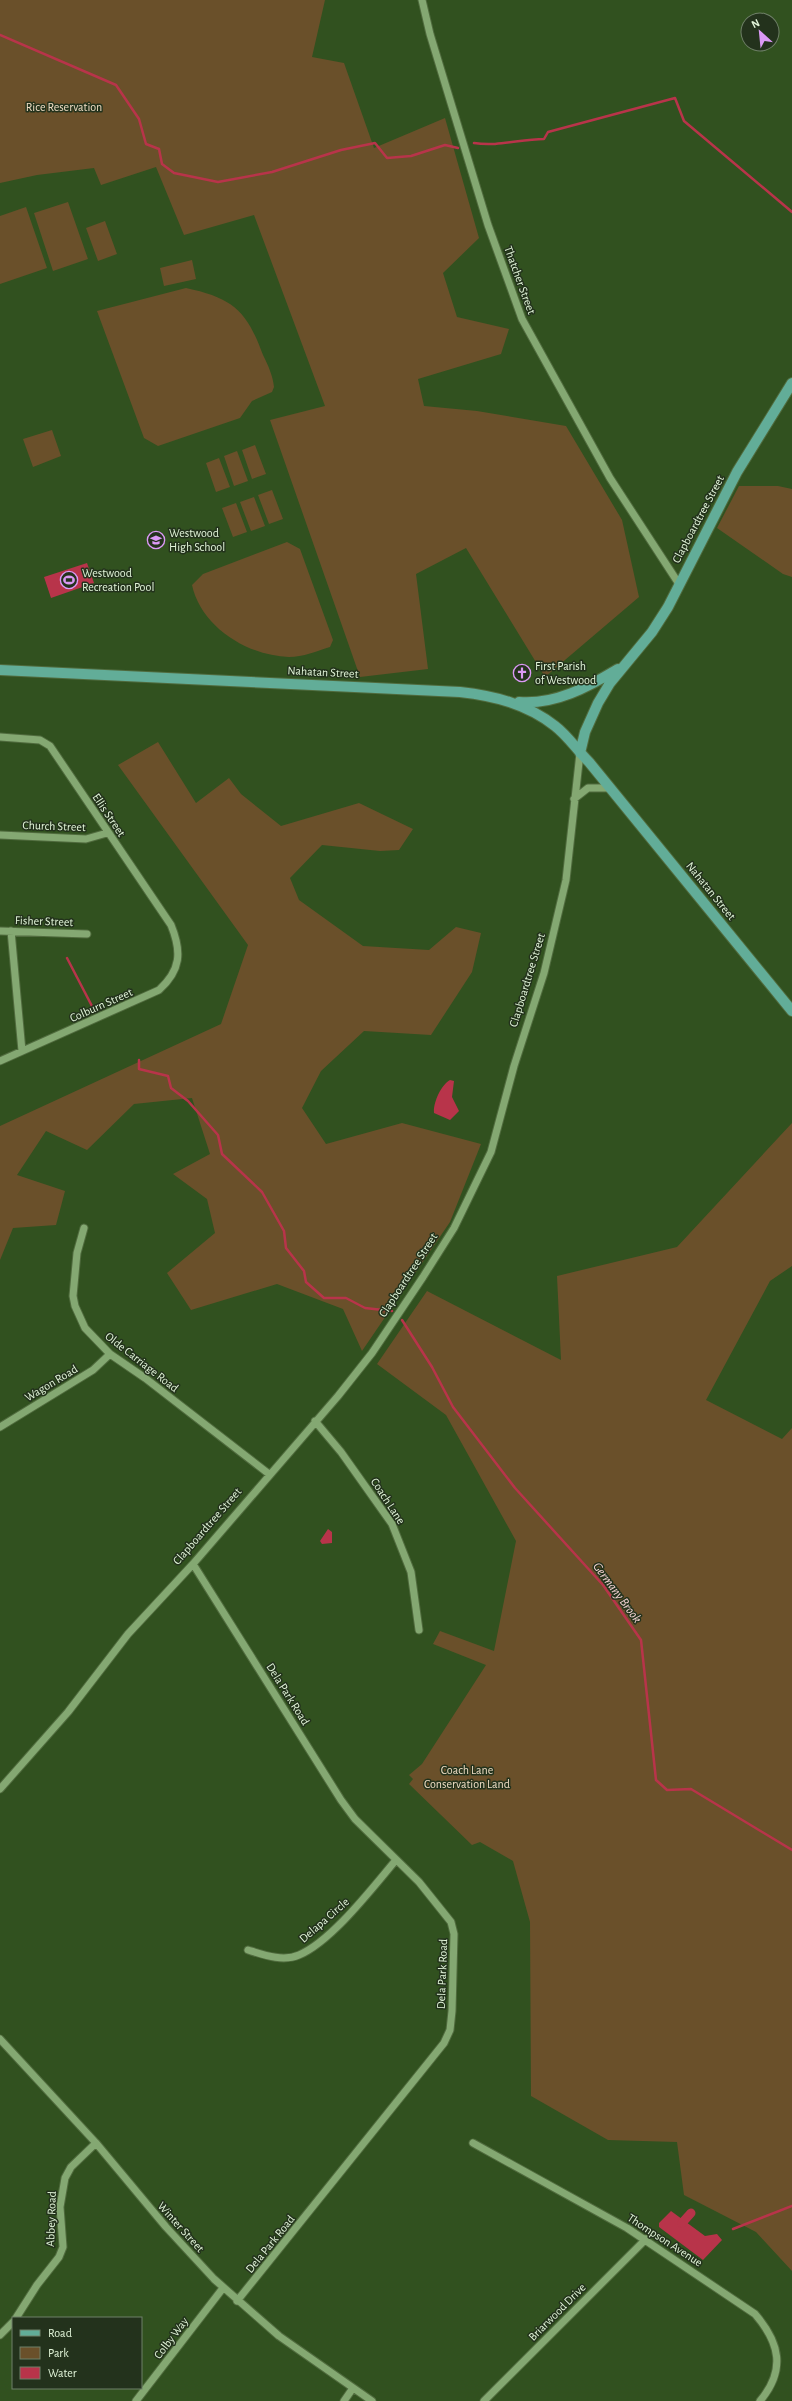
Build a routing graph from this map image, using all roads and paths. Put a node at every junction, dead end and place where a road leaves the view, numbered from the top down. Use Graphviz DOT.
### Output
graph roads {
  1 [pos="422,0"];
  2 [pos="792,383"];
  3 [pos="678,584"];
  4 [pos="624,665"];
  5 [pos="0,670"];
  6 [pos="511,702"];
  7 [pos="0,738"];
  8 [pos="580,753"];
  9 [pos="609,788"];
  10 [pos="574,799"];
  11 [pos="107,833"];
  12 [pos="0,835"];
  13 [pos="0,931"];
  14 [pos="10,931"];
  15 [pos="87,934"];
  16 [pos="178,940"];
  17 [pos="792,1011"];
  18 [pos="22,1051"];
  19 [pos="0,1061"];
  20 [pos="84,1228"];
  21 [pos="110,1354"];
  22 [pos="315,1421"];
  23 [pos="0,1427"];
  24 [pos="269,1474"];
  25 [pos="192,1564"];
  26 [pos="419,1630"];
  27 [pos="3,1780"];
  28 [pos="0,1789"];
  29 [pos="396,1860"];
  30 [pos="248,1950"];
  31 [pos="0,2039"];
  32 [pos="96,2143"];
  33 [pos="473,2143"];
  34 [pos="646,2239"];
  35 [pos="223,2288"];
  36 [pos="237,2301"];
  37 [pos="17,2317"];
  38 [pos="12,2323"];
  39 [pos="0,2335"];
  40 [pos="353,2388"];
  41 [pos="136,2401"];
  42 [pos="344,2401"];
  43 [pos="372,2401"];
  44 [pos="484,2401"];
  45 [pos="760,2401"];
  1 -- 3 [label="street, Thatcher Street"];
  2 -- 3 [label="main road, Clapboardtree Street"];
  3 -- 4 [label="main road, Clapboardtree Street"];
  4 -- 6 [label="main road, Clapboardtree Street"];
  4 -- 8 [label="main road, Clapboardtree Street"];
  5 -- 6 [label="main road, Nahatan Street"];
  6 -- 8 [label="main road, Nahatan Street"];
  7 -- 11 [label="street, Ellis Street"];
  8 -- 9 [label="main road, Nahatan Street"];
  8 -- 10 [label="street, Clapboardtree Street"];
  9 -- 10 [label="street"];
  9 -- 17 [label="main road, Nahatan Street"];
  10 -- 22 [label="street, Clapboardtree Street"];
  11 -- 12 [label="street, Church Street"];
  11 -- 16 [label="street, Ellis Street"];
  13 -- 14 [label="street, Fisher Street"];
  14 -- 15 [label="street, Fisher Street"];
  14 -- 18 [label="street"];
  16 -- 18 [label="street, Colburn Street"];
  18 -- 19 [label="street, Colburn Street"];
  20 -- 21 [label="street, Olde Carriage Road"];
  21 -- 23 [label="street, Wagon Road"];
  21 -- 24 [label="street, Olde Carriage Road"];
  22 -- 24 [label="street, Clapboardtree Street"];
  22 -- 26 [label="street, Coach Lane"];
  24 -- 25 [label="street, Clapboardtree Street"];
  25 -- 27 [label="street, Clapboardtree Street"];
  25 -- 29 [label="street, Dela Park Road"];
  27 -- 28 [label="street, Clapboardtree Street"];
  29 -- 30 [label="street, Delapa Circle"];
  29 -- 36 [label="street, Dela Park Road"];
  31 -- 32 [label="street, Winter Street"];
  32 -- 35 [label="street, Winter Street"];
  32 -- 37 [label="street, Abbey Road"];
  33 -- 34 [label="street, Thompson Avenue"];
  34 -- 44 [label="street, Briarwood Drive"];
  34 -- 45 [label="street, Thompson Avenue"];
  35 -- 36 [label="street, Winter Street"];
  35 -- 41 [label="street, Colby Way"];
  36 -- 40 [label="street, Winter Street"];
  38 -- 39 [label="street"];
  40 -- 42 [label="street"];
  40 -- 43 [label="street, Winter Street"];
}
